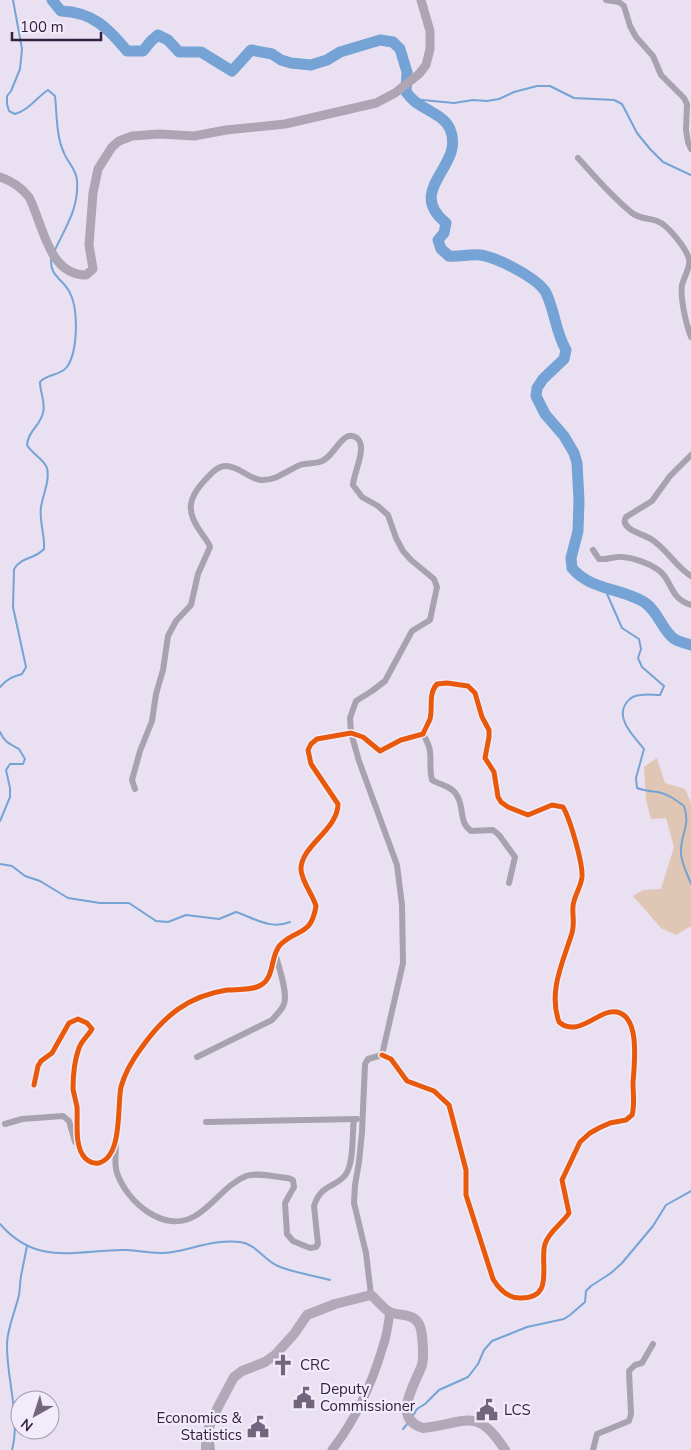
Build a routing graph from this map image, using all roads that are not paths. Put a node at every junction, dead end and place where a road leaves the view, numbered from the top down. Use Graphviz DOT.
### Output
graph roads {
  1 [pos="421,0"];
  2 [pos="606,0"];
  3 [pos="691,149"];
  4 [pos="578,158"];
  5 [pos="0,177"];
  6 [pos="691,337"];
  7 [pos="691,455"];
  8 [pos="593,550"];
  9 [pos="691,576"];
  10 [pos="691,605"];
  11 [pos="351,733"];
  12 [pos="423,734"];
  13 [pos="135,789"];
  14 [pos="509,882"];
  15 [pos="275,955"];
  16 [pos="382,1055"];
  17 [pos="197,1057"];
  18 [pos="34,1086"];
  19 [pos="354,1119"];
  20 [pos="363,1119"];
  21 [pos="206,1122"];
  22 [pos="5,1124"];
  23 [pos="116,1142"];
  24 [pos="84,1157"];
  25 [pos="372,1295"];
  26 [pos="390,1312"];
  27 [pos="653,1344"];
  28 [pos="209,1427"];
  29 [pos="206,1450"];
  30 [pos="212,1450"];
  31 [pos="332,1450"];
  32 [pos="505,1450"];
  33 [pos="593,1450"];
  1 -- 5 [label="main road"];
  2 -- 3 [label="street"];
  4 -- 6 [label="street"];
  7 -- 9 [label="street"];
  8 -- 10 [label="street"];
  11 -- 12 [label="street"];
  11 -- 13 [label="street"];
  11 -- 15 [label="street"];
  11 -- 16 [label="street"];
  12 -- 14 [label="street"];
  12 -- 16 [label="street"];
  15 -- 17 [label="street"];
  15 -- 23 [label="street"];
  16 -- 20 [label="street"];
  18 -- 24 [label="street"];
  19 -- 20 [label="street"];
  19 -- 21 [label="street"];
  19 -- 23 [label="street"];
  20 -- 25 [label="street"];
  22 -- 24 [label="street"];
  23 -- 24 [label="street"];
  25 -- 26 [label="highway"];
  25 -- 28 [label="highway"];
  26 -- 31 [label="main road"];
  26 -- 32 [label="highway"];
  27 -- 33 [label="street"];
  28 -- 29 [label="highway"];
  28 -- 30 [label="street"];
}
